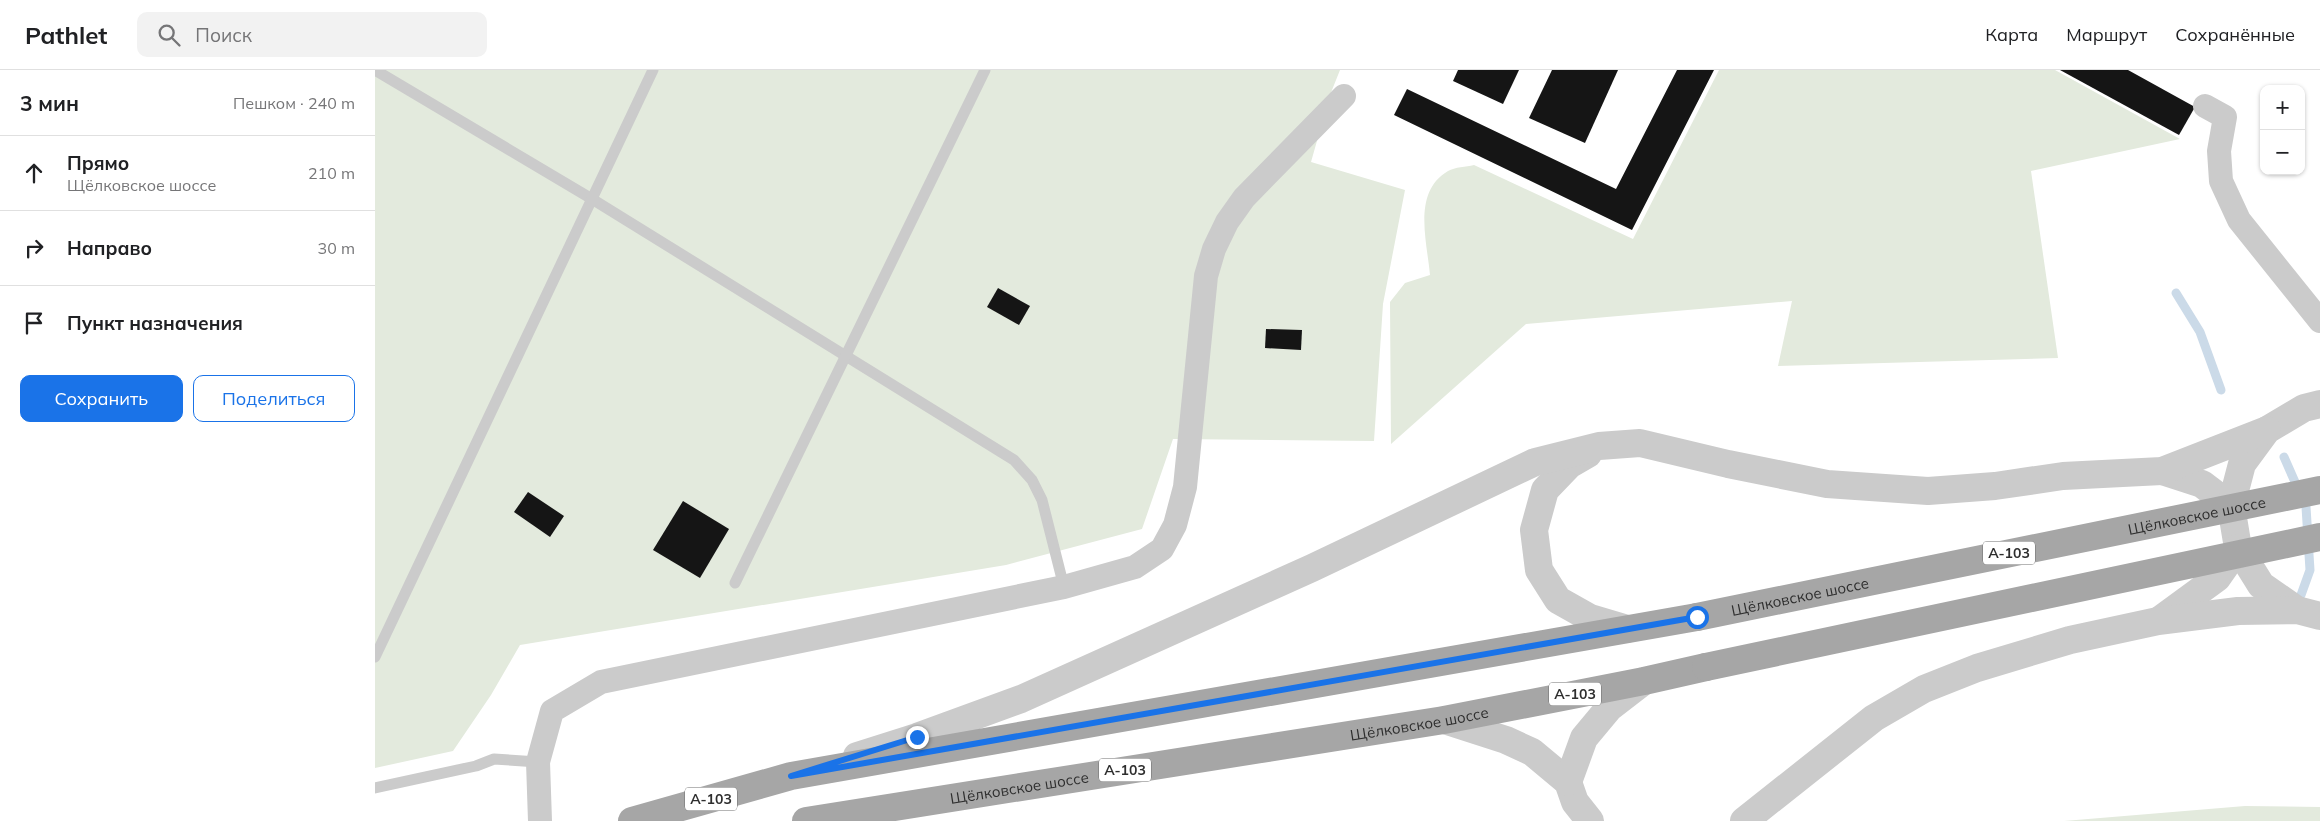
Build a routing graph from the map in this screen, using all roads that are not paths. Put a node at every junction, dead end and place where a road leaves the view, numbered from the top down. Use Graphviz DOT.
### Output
graph roads {
  1 [pos="375,70"];
  2 [pos="653,70"];
  3 [pos="985,70"];
  4 [pos="1344,96"];
  5 [pos="2205,106"];
  6 [pos="592,199"];
  7 [pos="2320,321"];
  8 [pos="845,356"];
  9 [pos="2320,404"];
  10 [pos="2267,430"];
  11 [pos="1599,446"];
  12 [pos="2162,471"];
  13 [pos="2320,490"];
  14 [pos="2231,506"];
  15 [pos="2320,537"];
  16 [pos="2238,548"];
  17 [pos="735,584"];
  18 [pos="1064,587"];
  19 [pos="2308,613"];
  20 [pos="2157,621"];
  21 [pos="1627,629"];
  22 [pos="375,657"];
  23 [pos="1644,681"];
  24 [pos="1444,720"];
  25 [pos="537,762"];
  26 [pos="791,776"];
  27 [pos="1568,782"];
  28 [pos="375,788"];
  29 [pos="540,821"];
  30 [pos="632,821"];
  31 [pos="807,821"];
  32 [pos="1590,821"];
  33 [pos="1744,821"];
  1 -- 6 [label="lane"];
  2 -- 6 [label="lane"];
  3 -- 8 [label="lane"];
  4 -- 18 [label="street"];
  5 -- 7 [label="street"];
  6 -- 8 [label="lane"];
  6 -- 22 [label="lane"];
  8 -- 17 [label="lane"];
  8 -- 18 [label="lane"];
  9 -- 10 [label="street"];
  10 -- 12 [label="street"];
  10 -- 14 [label="street"];
  11 -- 12 [label="street"];
  11 -- 21 [label="street"];
  11 -- 26 [label="street"];
  12 -- 14 [label="street"];
  13 -- 21 [label="main road, Щёлковское шоссе / А-103, bridge"];
  14 -- 16 [label="street"];
  15 -- 23 [label="main road, Щёлковское шоссе / А-103, bridge"];
  16 -- 19 [label="street"];
  16 -- 20 [label="street"];
  18 -- 25 [label="street"];
  19 -- 20 [label="street"];
  20 -- 33 [label="street"];
  21 -- 26 [label="main road, Щёлковское шоссе / А-103"];
  23 -- 24 [label="main road, Щёлковское шоссе / А-103"];
  23 -- 27 [label="street"];
  24 -- 27 [label="street"];
  24 -- 31 [label="main road, Щёлковское шоссе / А-103"];
  25 -- 28 [label="lane"];
  25 -- 29 [label="street"];
  26 -- 30 [label="main road, Щёлковское шоссе / А-103"];
  27 -- 32 [label="street"];
}
